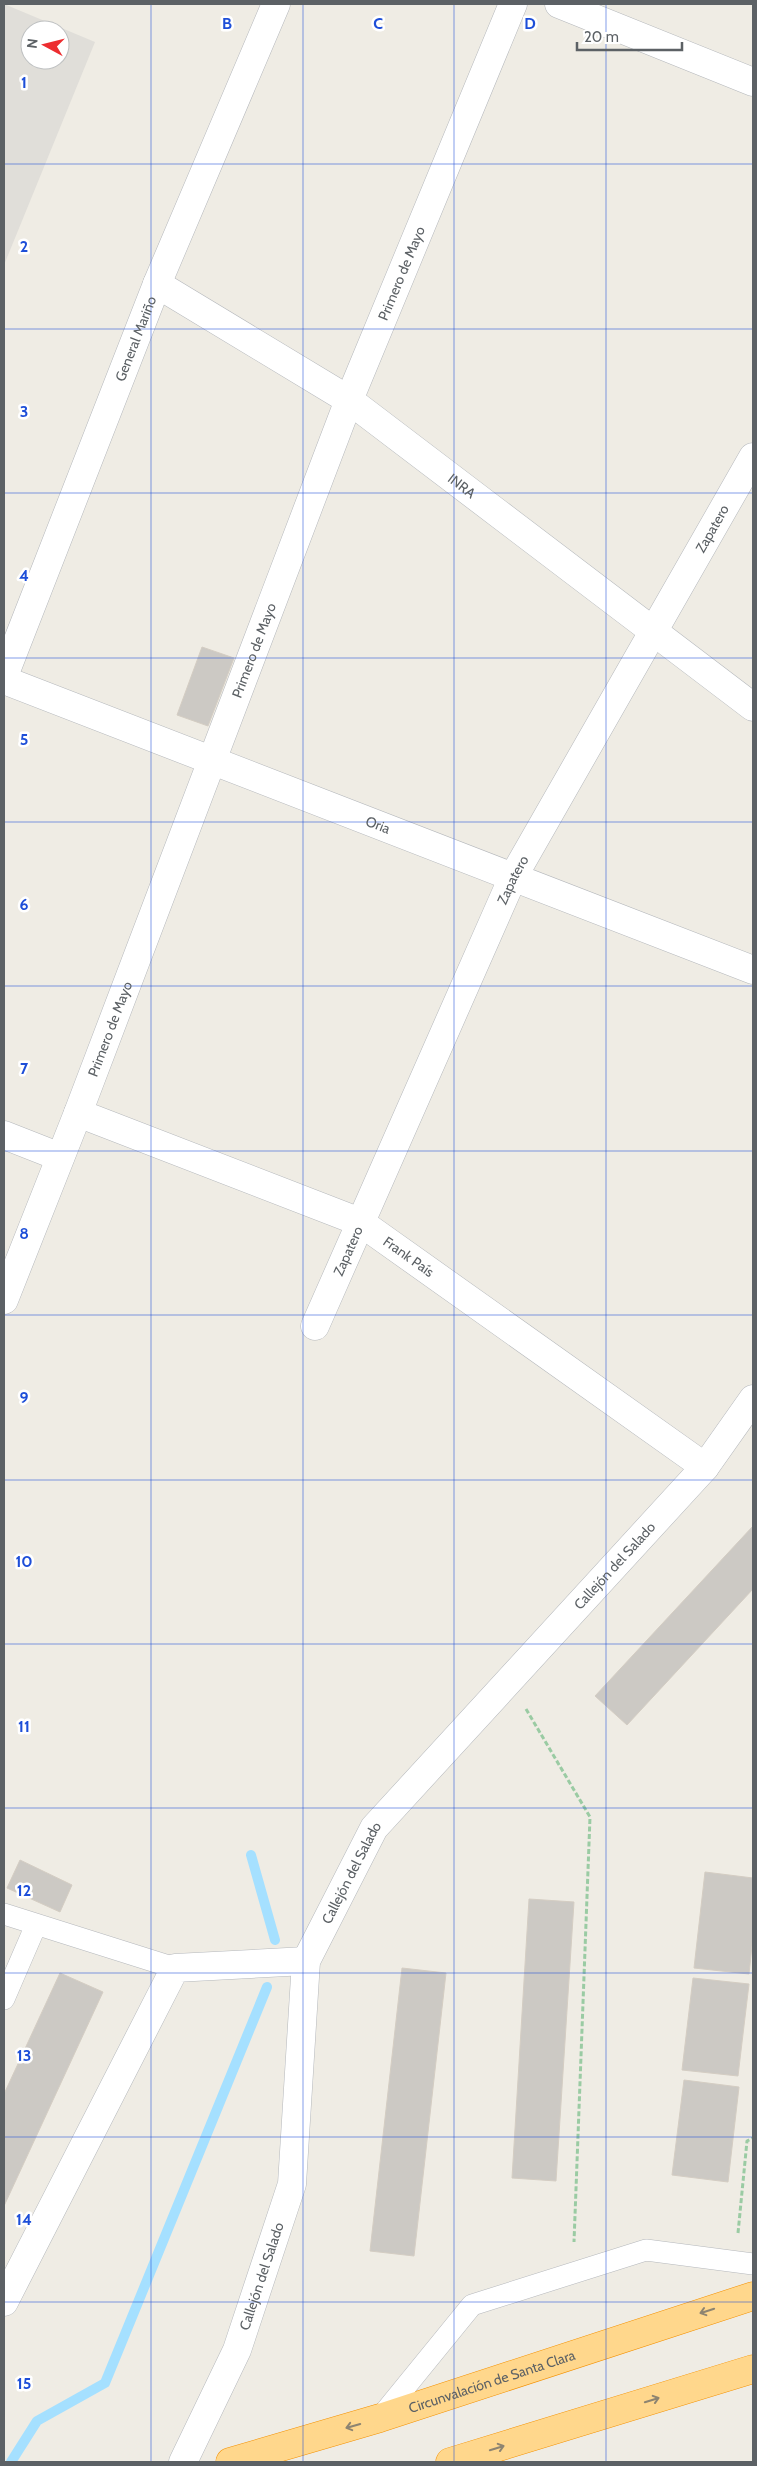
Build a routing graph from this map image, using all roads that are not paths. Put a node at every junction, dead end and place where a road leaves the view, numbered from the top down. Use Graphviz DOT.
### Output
graph roads {
  1 [pos="276,4"];
  2 [pos="513,4"];
  3 [pos="559,4"];
  4 [pos="753,82"];
  5 [pos="157,284"];
  6 [pos="349,400"];
  7 [pos="753,457"];
  8 [pos="653,631"];
  9 [pos="4,676"];
  10 [pos="4,680"];
  11 [pos="753,707"];
  12 [pos="210,760"];
  13 [pos="513,877"];
  14 [pos="753,970"];
  15 [pos="78,1113"];
  16 [pos="4,1135"];
  17 [pos="60,1158"];
  18 [pos="360,1222"];
  19 [pos="4,1300"];
  20 [pos="315,1326"];
  21 [pos="753,1400"];
  22 [pos="705,1466"];
  23 [pos="4,1914"];
  24 [pos="36,1925"];
  25 [pos="306,1961"];
  26 [pos="175,1968"];
  27 [pos="4,2000"];
  28 [pos="744,2262"];
  29 [pos="753,2296"];
  30 [pos="4,2302"];
  31 [pos="753,2369"];
  32 [pos="380,2418"];
  33 [pos="183,2462"];
  34 [pos="230,2462"];
  35 [pos="450,2462"];
  1 -- 5 [label="street, General Mariño"];
  2 -- 6 [label="street, Primero de Mayo"];
  3 -- 4 [label="street"];
  5 -- 6 [label="street, INRA"];
  5 -- 9 [label="street, General Mariño"];
  6 -- 8 [label="street, INRA"];
  6 -- 12 [label="street, Primero de Mayo"];
  7 -- 8 [label="street, Zapatero"];
  8 -- 11 [label="street, INRA"];
  8 -- 13 [label="street, Zapatero"];
  10 -- 12 [label="street, Oria"];
  12 -- 13 [label="street, Oria"];
  12 -- 15 [label="street, Primero de Mayo"];
  13 -- 14 [label="street, Oria"];
  13 -- 18 [label="street, Zapatero"];
  15 -- 17 [label="street, Primero de Mayo"];
  15 -- 18 [label="street, Frank País"];
  16 -- 17 [label="street"];
  17 -- 19 [label="street, Primero de Mayo"];
  18 -- 20 [label="street, Zapatero"];
  18 -- 22 [label="street, Frank País"];
  21 -- 22 [label="street, Callejón del Salado"];
  22 -- 25 [label="street, Callejón del Salado"];
  23 -- 24 [label="lane"];
  24 -- 26 [label="lane"];
  24 -- 27 [label="lane"];
  25 -- 26 [label="street"];
  25 -- 33 [label="street, Callejón del Salado"];
  26 -- 30 [label="street"];
  28 -- 32 [label="lane"];
  29 -- 32 [label="highway, Circunvalación de Santa Clara, one-way"];
  35 -- 31 [label="highway, one-way"];
  32 -- 34 [label="highway, Circunvalación de Santa Clara, one-way"];
}
